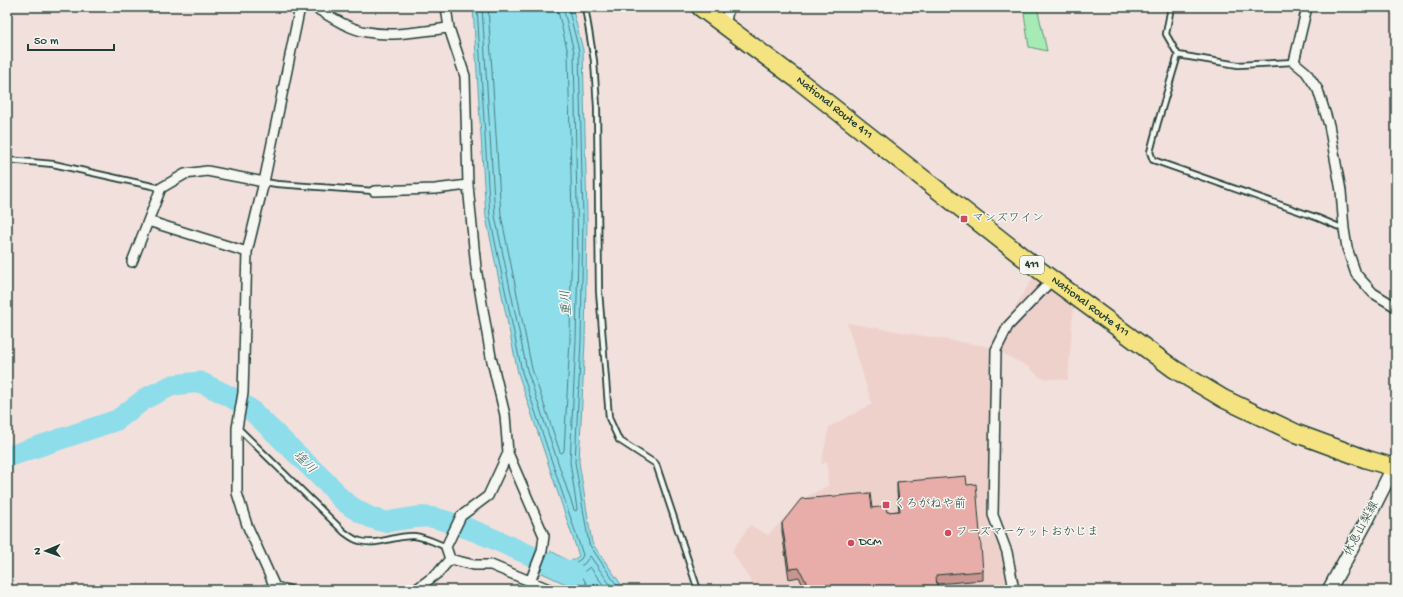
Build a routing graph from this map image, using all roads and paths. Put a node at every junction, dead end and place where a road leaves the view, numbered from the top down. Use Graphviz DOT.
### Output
graph roads {
  1 [pos="300,7"];
  2 [pos="314,7"];
  3 [pos="446,7"];
  4 [pos="585,7"];
  5 [pos="700,7"];
  6 [pos="729,7"];
  7 [pos="1172,7"];
  8 [pos="1307,7"];
  9 [pos="725,25"];
  10 [pos="449,28"];
  11 [pos="1178,55"];
  12 [pos="1294,62"];
  13 [pos="7,160"];
  14 [pos="264,182"];
  15 [pos="468,185"];
  16 [pos="161,188"];
  17 [pos="374,191"];
  18 [pos="148,221"];
  19 [pos="1344,229"];
  20 [pos="247,252"];
  21 [pos="132,262"];
  22 [pos="1052,280"];
  23 [pos="1396,307"];
  24 [pos="238,428"];
  25 [pos="508,453"];
  26 [pos="1395,466"];
  27 [pos="446,547"];
  28 [pos="450,559"];
  29 [pos="530,582"];
  30 [pos="270,588"];
  31 [pos="288,590"];
  32 [pos="415,590"];
  33 [pos="551,590"];
  34 [pos="698,590"];
  35 [pos="1014,590"];
  36 [pos="1329,590"];
  1 -- 14 [label="street"];
  2 -- 10 [label="street"];
  3 -- 10 [label="street"];
  4 -- 34 [label="lane"];
  5 -- 9 [label="highway, National Route 411 / 411"];
  6 -- 9 [label="street"];
  7 -- 11 [label="lane"];
  8 -- 12 [label="street"];
  9 -- 22 [label="highway, National Route 411 / 411"];
  10 -- 15 [label="street"];
  11 -- 12 [label="lane"];
  11 -- 19 [label="lane"];
  12 -- 19 [label="street"];
  13 -- 16 [label="lane"];
  14 -- 16 [label="street"];
  14 -- 17 [label="lane"];
  14 -- 20 [label="street"];
  15 -- 17 [label="street"];
  15 -- 25 [label="street"];
  16 -- 18 [label="street"];
  18 -- 20 [label="street"];
  18 -- 21 [label="street"];
  19 -- 23 [label="street"];
  20 -- 24 [label="street"];
  22 -- 26 [label="highway, National Route 411 / 411"];
  22 -- 35 [label="street"];
  24 -- 27 [label="lane"];
  24 -- 30 [label="street"];
  25 -- 27 [label="street"];
  25 -- 29 [label="street"];
  26 -- 36 [label="main road, 休息山梨線"];
  27 -- 28 [label="street"];
  28 -- 29 [label="street"];
  28 -- 32 [label="street"];
  29 -- 33 [label="street"];
  30 -- 31 [label="street"];
}
